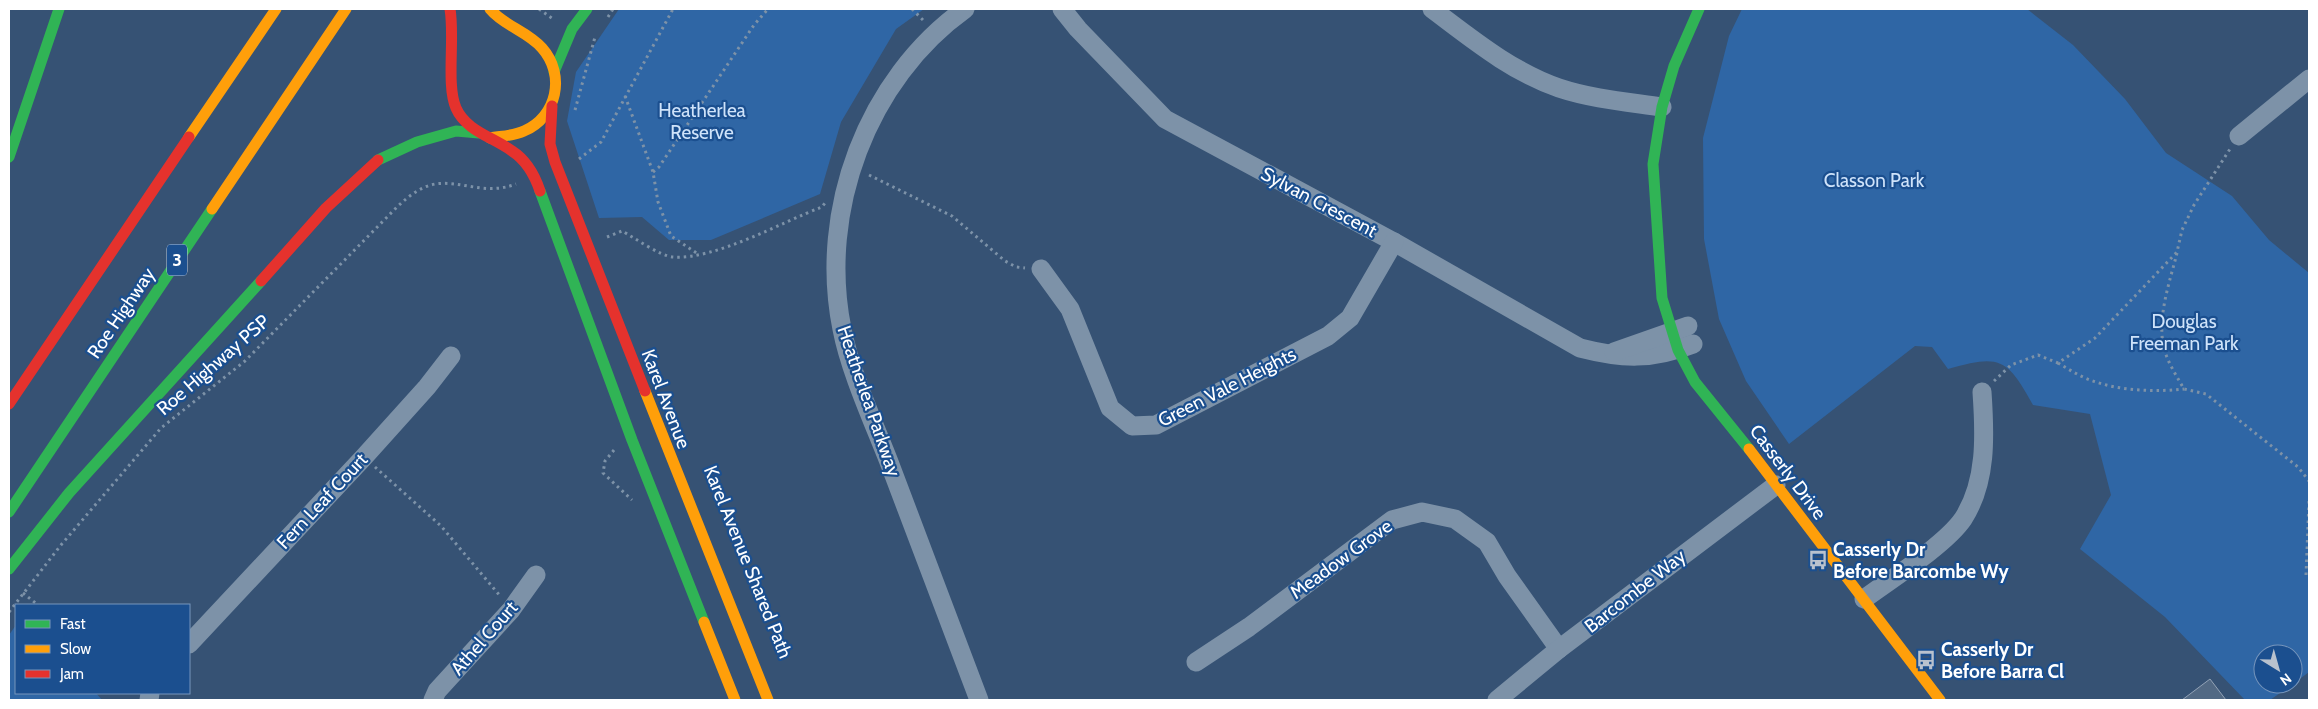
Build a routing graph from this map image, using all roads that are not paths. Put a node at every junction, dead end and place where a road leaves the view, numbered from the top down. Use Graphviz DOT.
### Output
graph roads {
  1 [pos="59,9"];
  2 [pos="276,9"];
  3 [pos="346,9"];
  4 [pos="450,9"];
  5 [pos="490,9"];
  6 [pos="587,9"];
  7 [pos="965,9"];
  8 [pos="1062,9"];
  9 [pos="1432,9"];
  10 [pos="1699,9"];
  11 [pos="554,72"];
  12 [pos="2309,79"];
  13 [pos="552,106"];
  14 [pos="1662,107"];
  15 [pos="479,133"];
  16 [pos="2239,136"];
  17 [pos="490,138"];
  18 [pos="9,157"];
  19 [pos="1394,242"];
  20 [pos="1659,261"];
  21 [pos="1041,269"];
  22 [pos="1671,282"];
  23 [pos="1685,336"];
  24 [pos="451,356"];
  25 [pos="1711,383"];
  26 [pos="1982,392"];
  27 [pos="9,404"];
  28 [pos="1718,408"];
  29 [pos="1776,485"];
  30 [pos="9,512"];
  31 [pos="9,569"];
  32 [pos="536,575"];
  33 [pos="1864,599"];
  34 [pos="190,643"];
  35 [pos="1559,649"];
  36 [pos="1196,662"];
  37 [pos="432,700"];
  38 [pos="735,700"];
  39 [pos="768,700"];
  40 [pos="979,700"];
  41 [pos="1497,700"];
  42 [pos="1940,700"];
  1 -- 18 [label="main road"];
  2 -- 27 [label="main road"];
  3 -- 30 [label="main road, Roe Highway / 3"];
  4 -- 15 [label="main road"];
  5 -- 11 [label="main road, Karel Avenue"];
  6 -- 11 [label="main road"];
  7 -- 40 [label="street, Heatherlea Parkway"];
  8 -- 19 [label="street, Sylvan Crescent"];
  9 -- 14 [label="street"];
  10 -- 14 [label="main road, Casserly Drive"];
  11 -- 13 [label="main road, Karel Avenue"];
  12 -- 16 [label="street"];
  13 -- 17 [label="main road"];
  13 -- 39 [label="main road, Karel Avenue"];
  14 -- 20 [label="main road, Casserly Drive"];
  15 -- 17 [label="main road"];
  15 -- 31 [label="main road"];
  17 -- 38 [label="main road"];
  19 -- 21 [label="street, Green Vale Heights"];
  19 -- 23 [label="street, Sylvan Crescent"];
  20 -- 22 [label="main road, Casserly Drive"];
  20 -- 23 [label="main road, Casserly Drive"];
  23 -- 28 [label="main road, Casserly Drive"];
  24 -- 34 [label="street, Fern Leaf Court"];
  25 -- 28 [label="main road, Casserly Drive"];
  26 -- 33 [label="street"];
  28 -- 29 [label="main road, Casserly Drive"];
  29 -- 33 [label="main road, Casserly Drive"];
  29 -- 35 [label="street, Barcombe Way"];
  32 -- 37 [label="street, Athel Court"];
  33 -- 42 [label="main road, Casserly Drive"];
  35 -- 36 [label="street, Meadow Grove"];
  35 -- 41 [label="street, Barcombe Way"];
}
